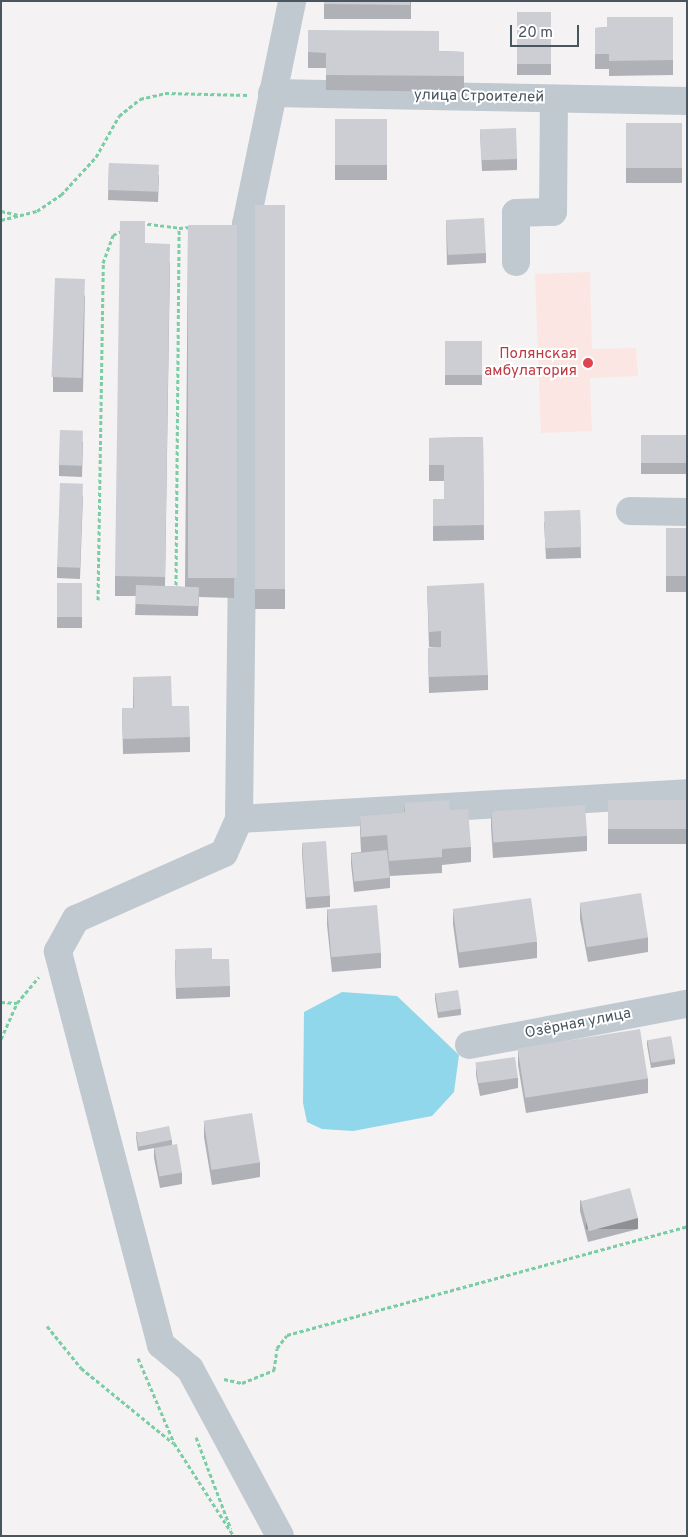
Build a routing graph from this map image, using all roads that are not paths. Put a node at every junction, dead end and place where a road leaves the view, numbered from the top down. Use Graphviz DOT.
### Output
graph roads {
  1 [pos="292,1"];
  2 [pos="272,93"];
  3 [pos="554,99"];
  4 [pos="687,101"];
  5 [pos="516,262"];
  6 [pos="630,511"];
  7 [pos="687,512"];
  8 [pos="687,793"];
  9 [pos="239,818"];
  10 [pos="687,1004"];
  11 [pos="469,1045"];
  12 [pos="280,1536"];
  1 -- 2 [label="street"];
  2 -- 3 [label="street, улица Строителей"];
  2 -- 9 [label="street"];
  3 -- 4 [label="street, улица Строителей"];
  3 -- 5 [label="street"];
  6 -- 7 [label="street"];
  8 -- 9 [label="street"];
  9 -- 12 [label="street"];
  10 -- 11 [label="street, Озёрная улица"];
}
